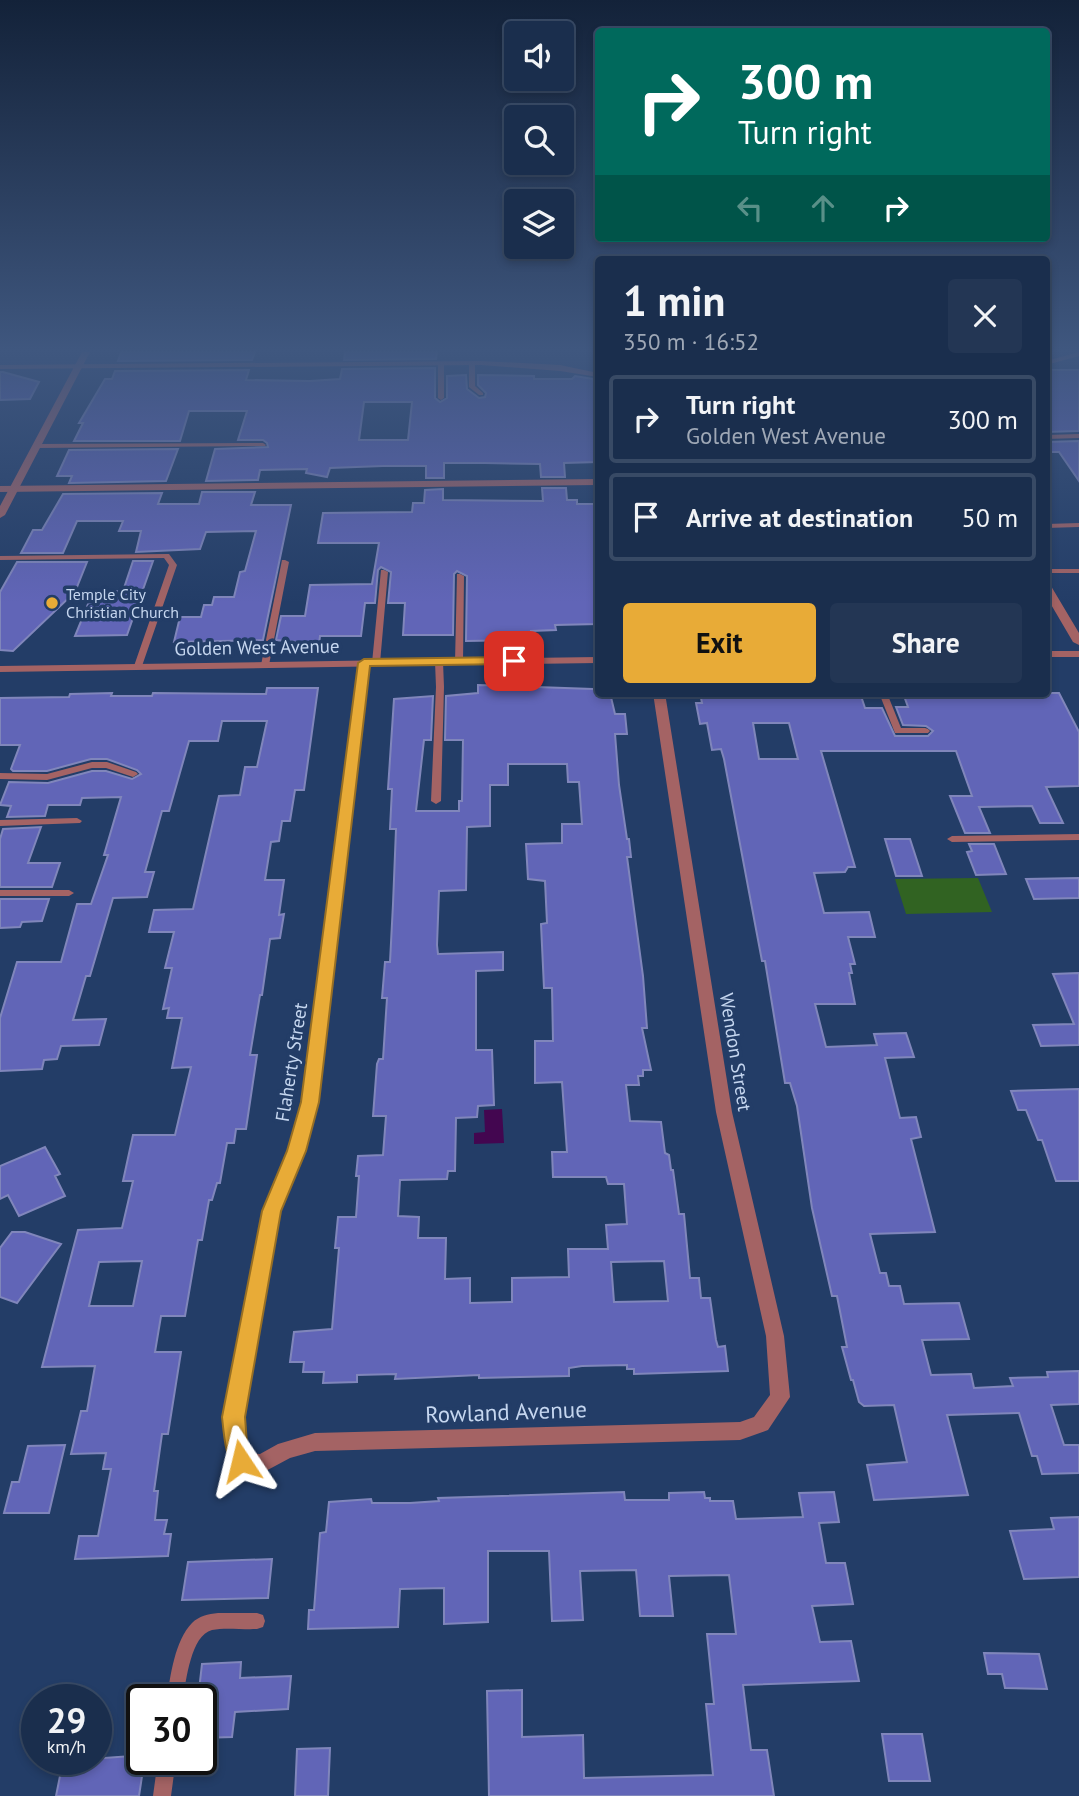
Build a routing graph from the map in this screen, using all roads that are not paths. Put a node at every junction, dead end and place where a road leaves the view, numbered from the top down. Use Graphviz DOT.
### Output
graph roads {
  1 [pos="41,436"];
  2 [pos="1050,436"];
  3 [pos="1079,436"];
  4 [pos="262,445"];
  5 [pos="36,446"];
  6 [pos="595,482"];
  7 [pos="14,488"];
  8 [pos="0,489"];
  9 [pos="0,515"];
  10 [pos="1079,525"];
  11 [pos="1050,526"];
  12 [pos="0,558"];
  13 [pos="285,562"];
  14 [pos="1079,570"];
  15 [pos="1050,571"];
  16 [pos="384,572"];
  17 [pos="460,576"];
  18 [pos="1050,593"];
  19 [pos="1079,642"];
  20 [pos="1050,654"];
  21 [pos="1079,654"];
  22 [pos="595,660"];
  23 [pos="439,662"];
  24 [pos="459,662"];
  25 [pos="370,663"];
  26 [pos="265,665"];
  27 [pos="138,666"];
  28 [pos="0,668"];
  29 [pos="660,697"];
  30 [pos="885,697"];
  31 [pos="925,730"];
  32 [pos="133,774"];
  33 [pos="0,776"];
  34 [pos="436,801"];
  35 [pos="77,821"];
  36 [pos="0,823"];
  37 [pos="1079,837"];
  38 [pos="952,839"];
  39 [pos="0,893"];
  40 [pos="69,893"];
  41 [pos="770,1412"];
  42 [pos="241,1461"];
  43 [pos="257,1621"];
  44 [pos="178,1684"];
  45 [pos="165,1775"];
  46 [pos="162,1796"];
  1 -- 5 [label="street"];
  2 -- 3 [label="lane"];
  4 -- 5 [label="lane"];
  5 -- 7 [label="street"];
  6 -- 7 [label="street"];
  7 -- 8 [label="street"];
  7 -- 9 [label="street"];
  10 -- 11 [label="lane"];
  12 -- 27 [label="lane"];
  13 -- 26 [label="lane"];
  14 -- 15 [label="lane"];
  16 -- 25 [label="lane"];
  17 -- 24 [label="lane"];
  18 -- 19 [label="street"];
  20 -- 21 [label="street"];
  22 -- 24 [label="street, Golden West Avenue"];
  23 -- 24 [label="street, Golden West Avenue"];
  23 -- 25 [label="street, Golden West Avenue"];
  23 -- 34 [label="lane"];
  25 -- 26 [label="street, Golden West Avenue"];
  25 -- 42 [label="street, Flaherty Street"];
  26 -- 27 [label="street, Golden West Avenue"];
  27 -- 28 [label="street, Golden West Avenue"];
  29 -- 41 [label="street, Wendon Street"];
  30 -- 31 [label="lane"];
  32 -- 33 [label="lane"];
  35 -- 36 [label="lane"];
  37 -- 38 [label="lane"];
  39 -- 40 [label="lane"];
  41 -- 42 [label="street, Rowland Avenue"];
  43 -- 44 [label="lane"];
  45 -- 46 [label="lane"];
}
